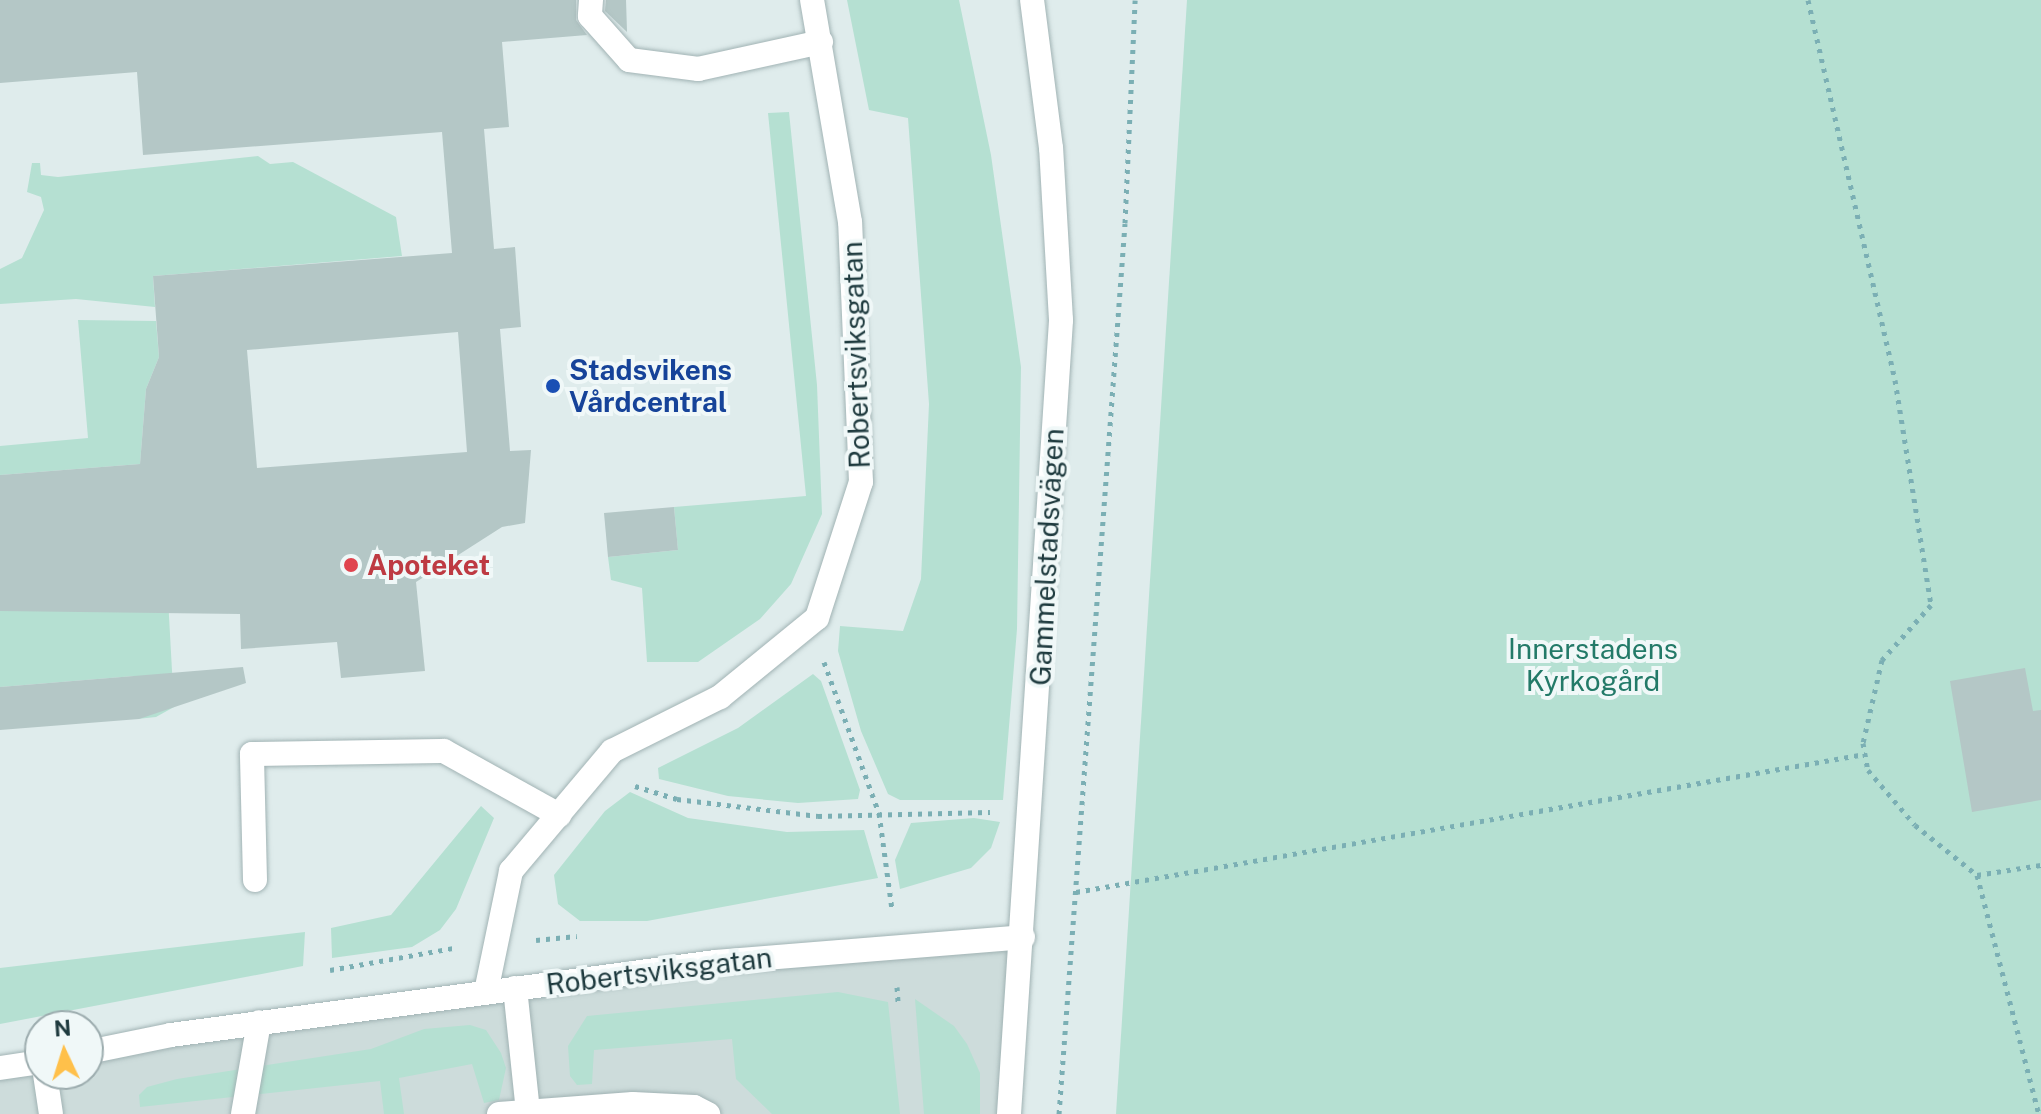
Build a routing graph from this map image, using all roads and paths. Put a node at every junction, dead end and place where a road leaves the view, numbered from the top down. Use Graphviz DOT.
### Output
graph roads {
  1 [pos="591,0"];
  2 [pos="812,0"];
  3 [pos="1032,0"];
  4 [pos="1135,0"];
  5 [pos="1808,0"];
  6 [pos="821,42"];
  7 [pos="817,618"];
  8 [pos="1865,754"];
  9 [pos="593,773"];
  10 [pos="879,813"];
  11 [pos="559,815"];
  12 [pos="1031,816"];
  13 [pos="2041,865"];
  14 [pos="1977,875"];
  15 [pos="255,880"];
  16 [pos="890,881"];
  17 [pos="1076,892"];
  18 [pos="1023,937"];
  19 [pos="515,988"];
  20 [pos="486,992"];
  21 [pos="259,1022"];
  22 [pos="104,1049"];
  23 [pos="24,1064"];
  24 [pos="0,1068"];
  25 [pos="47,1090"];
  26 [pos="528,1111"];
  27 [pos="51,1114"];
  28 [pos="243,1114"];
  29 [pos="499,1114"];
  30 [pos="708,1114"];
  31 [pos="1009,1114"];
  32 [pos="1059,1114"];
  33 [pos="2039,1114"];
  1 -- 6 [label="street"];
  2 -- 6 [label="street, Robertsviksgatan"];
  3 -- 12 [label="street, Gammelstadsvägen"];
  4 -- 17 [label="path"];
  5 -- 8 [label="path"];
  6 -- 7 [label="street, Robertsviksgatan"];
  7 -- 9 [label="street"];
  7 -- 10 [label="path"];
  8 -- 14 [label="path"];
  8 -- 17 [label="path"];
  9 -- 10 [label="path"];
  9 -- 11 [label="street"];
  10 -- 12 [label="path"];
  10 -- 16 [label="path"];
  11 -- 15 [label="street"];
  11 -- 20 [label="street"];
  12 -- 18 [label="street, Gammelstadsvägen"];
  13 -- 14 [label="path"];
  14 -- 33 [label="path"];
  17 -- 32 [label="path"];
  18 -- 19 [label="street, Robertsviksgatan"];
  18 -- 31 [label="street, Gammelstadsvägen"];
  19 -- 20 [label="street, Robertsviksgatan"];
  19 -- 26 [label="street"];
  20 -- 21 [label="street, Robertsviksgatan"];
  21 -- 22 [label="street, Robertsviksgatan"];
  21 -- 28 [label="street"];
  23 -- 24 [label="street"];
  25 -- 27 [label="street"];
  26 -- 29 [label="street"];
  26 -- 30 [label="street"];
}
